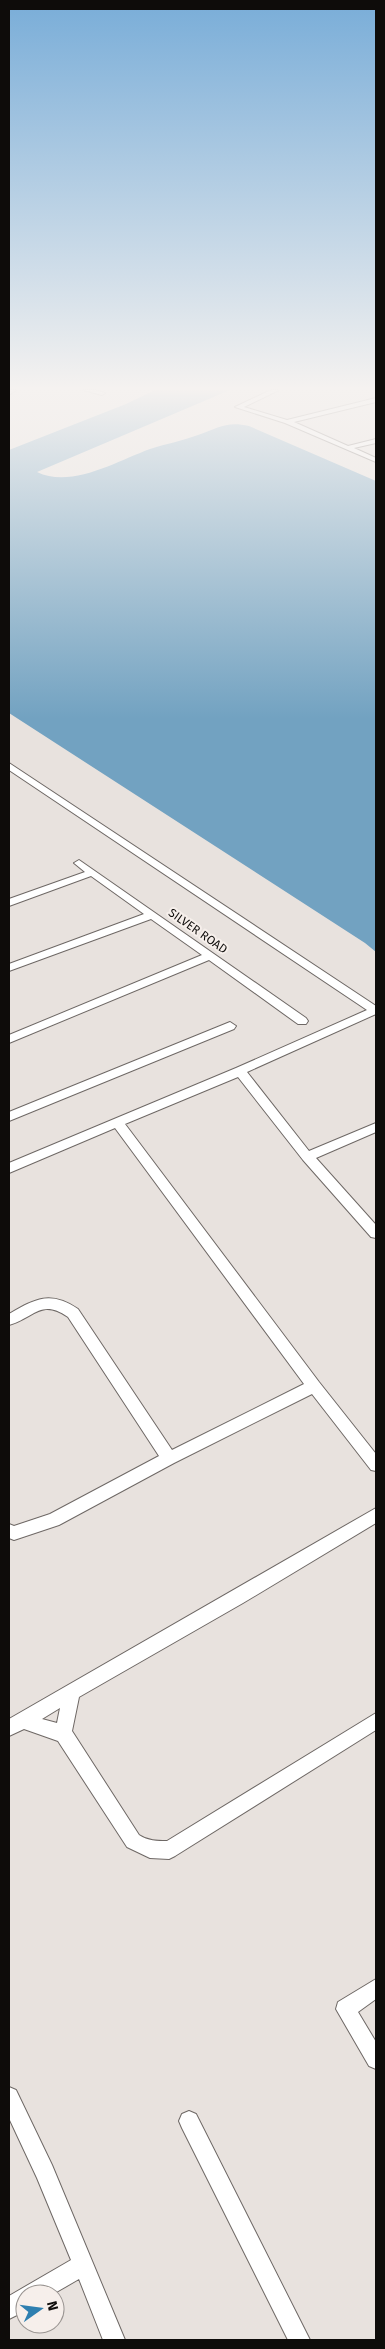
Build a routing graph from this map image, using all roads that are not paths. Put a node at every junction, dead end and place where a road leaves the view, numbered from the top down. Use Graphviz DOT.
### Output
graph roads {
  1 [pos="9,766"];
  2 [pos="79,863"];
  3 [pos="91,873"];
  4 [pos="9,903"];
  5 [pos="152,915"];
  6 [pos="210,956"];
  7 [pos="9,968"];
  8 [pos="376,1010"];
  9 [pos="302,1021"];
  10 [pos="230,1026"];
  11 [pos="9,1039"];
  12 [pos="240,1071"];
  13 [pos="9,1117"];
  14 [pos="117,1122"];
  15 [pos="376,1127"];
  16 [pos="307,1156"];
  17 [pos="9,1168"];
  18 [pos="376,1233"];
  19 [pos="9,1320"];
  20 [pos="314,1386"];
  21 [pos="169,1458"];
  22 [pos="376,1465"];
  23 [pos="376,1515"];
  24 [pos="9,1531"];
  25 [pos="72,1692"];
  26 [pos="376,1721"];
  27 [pos="16,1724"];
  28 [pos="64,1734"];
  29 [pos="376,1988"];
  30 [pos="376,2059"];
  31 [pos="9,2097"];
  32 [pos="189,2121"];
  33 [pos="84,2265"];
  34 [pos="51,2284"];
  35 [pos="114,2340"];
  36 [pos="299,2340"];
  1 -- 8 [label="street"];
  2 -- 3 [label="street, SILVER ROAD"];
  3 -- 4 [label="street"];
  3 -- 5 [label="street, SILVER ROAD"];
  5 -- 6 [label="street, SILVER ROAD"];
  5 -- 7 [label="street"];
  6 -- 9 [label="street, SILVER ROAD"];
  6 -- 11 [label="street"];
  8 -- 12 [label="street"];
  10 -- 13 [label="street"];
  12 -- 14 [label="street"];
  12 -- 16 [label="street"];
  14 -- 17 [label="street"];
  14 -- 20 [label="street"];
  15 -- 16 [label="street"];
  16 -- 18 [label="street"];
  19 -- 21 [label="street"];
  20 -- 21 [label="street"];
  20 -- 22 [label="street"];
  21 -- 24 [label="street"];
  23 -- 25 [label="street"];
  25 -- 27 [label="street"];
  25 -- 28 [label="street"];
  26 -- 28 [label="street"];
  27 -- 28 [label="street"];
  29 -- 30 [label="street"];
  31 -- 33 [label="street"];
  32 -- 36 [label="street"];
  33 -- 34 [label="street"];
  33 -- 35 [label="street"];
}
